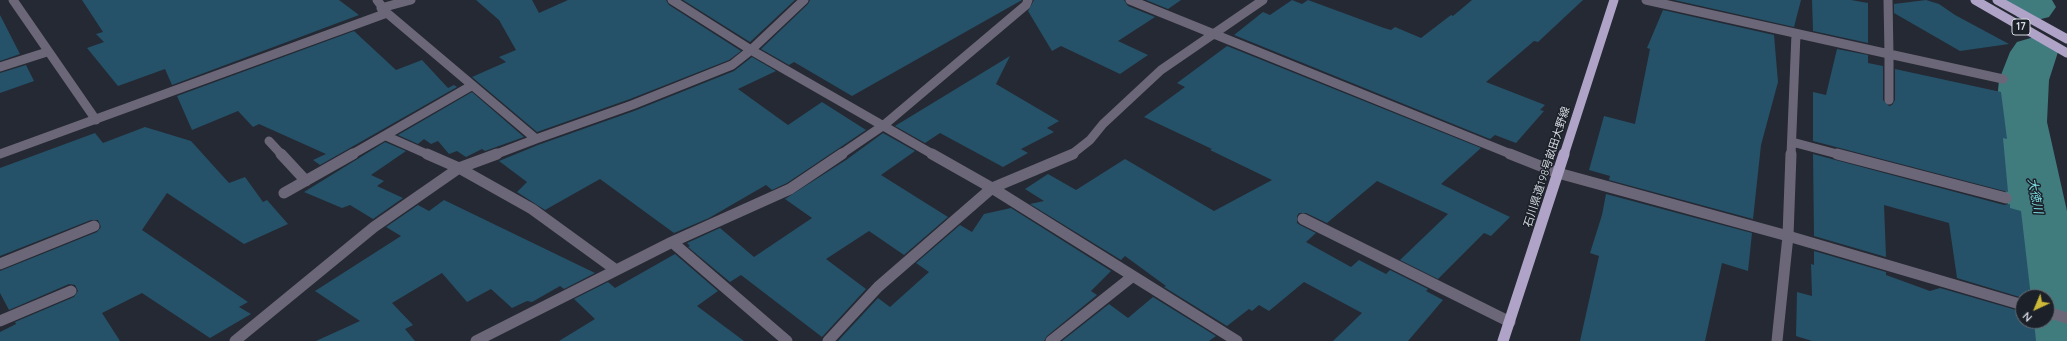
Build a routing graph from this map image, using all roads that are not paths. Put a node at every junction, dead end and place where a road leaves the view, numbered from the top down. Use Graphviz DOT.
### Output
graph roads {
  1 [pos="13,0"];
  2 [pos="411,0"];
  3 [pos="672,0"];
  4 [pos="804,0"];
  5 [pos="1028,0"];
  6 [pos="1130,0"];
  7 [pos="1263,0"];
  8 [pos="1614,0"];
  9 [pos="1646,0"];
  10 [pos="1888,0"];
  11 [pos="1974,0"];
  12 [pos="1997,0"];
  13 [pos="382,7"];
  14 [pos="1214,33"];
  15 [pos="1796,34"];
  16 [pos="2067,39"];
  17 [pos="751,50"];
  18 [pos="47,52"];
  19 [pos="2067,53"];
  20 [pos="1889,54"];
  21 [pos="0,67"];
  22 [pos="2002,80"];
  23 [pos="471,86"];
  24 [pos="1889,100"];
  25 [pos="96,120"];
  26 [pos="884,125"];
  27 [pos="386,136"];
  28 [pos="536,139"];
  29 [pos="269,141"];
  30 [pos="1792,142"];
  31 [pos="0,154"];
  32 [pos="459,168"];
  33 [pos="1558,173"];
  34 [pos="306,181"];
  35 [pos="992,188"];
  36 [pos="284,193"];
  37 [pos="2006,198"];
  38 [pos="1303,219"];
  39 [pos="94,226"];
  40 [pos="1788,236"];
  41 [pos="672,242"];
  42 [pos="0,264"];
  43 [pos="616,270"];
  44 [pos="1133,276"];
  45 [pos="71,290"];
  46 [pos="2015,303"];
  47 [pos="2055,314"];
  48 [pos="2067,318"];
  49 [pos="0,321"];
  50 [pos="1510,322"];
  51 [pos="235,341"];
  52 [pos="476,341"];
  53 [pos="787,341"];
  54 [pos="828,341"];
  55 [pos="1051,341"];
  56 [pos="1237,341"];
  57 [pos="1503,341"];
  58 [pos="1777,341"];
  1 -- 18 [label="street"];
  2 -- 13 [label="street"];
  3 -- 17 [label="street"];
  4 -- 17 [label="street"];
  5 -- 26 [label="street"];
  6 -- 14 [label="street"];
  7 -- 14 [label="street"];
  8 -- 33 [label="main road, 石川県道198号畝田大野線"];
  9 -- 15 [label="street"];
  10 -- 20 [label="street"];
  11 -- 19 [label="main road, 17"];
  12 -- 16 [label="main road, 17"];
  13 -- 23 [label="street"];
  13 -- 25 [label="street"];
  14 -- 33 [label="street"];
  14 -- 35 [label="street"];
  15 -- 20 [label="street"];
  15 -- 30 [label="street"];
  17 -- 26 [label="street"];
  17 -- 28 [label="street"];
  18 -- 21 [label="street"];
  18 -- 25 [label="street"];
  20 -- 22 [label="street"];
  20 -- 24 [label="street"];
  23 -- 27 [label="street"];
  23 -- 28 [label="street"];
  25 -- 31 [label="street"];
  26 -- 35 [label="street"];
  26 -- 41 [label="street"];
  27 -- 32 [label="street"];
  27 -- 34 [label="street"];
  28 -- 32 [label="street"];
  29 -- 34 [label="street"];
  30 -- 37 [label="street"];
  30 -- 40 [label="street"];
  32 -- 43 [label="street"];
  32 -- 51 [label="street"];
  33 -- 40 [label="street"];
  33 -- 50 [label="main road, 石川県道198号畝田大野線"];
  34 -- 36 [label="street"];
  35 -- 44 [label="street"];
  35 -- 54 [label="street"];
  38 -- 50 [label="street"];
  39 -- 42 [label="street"];
  40 -- 46 [label="street"];
  40 -- 58 [label="street"];
  41 -- 43 [label="street"];
  41 -- 53 [label="street"];
  43 -- 52 [label="street"];
  44 -- 55 [label="street"];
  44 -- 56 [label="street"];
  45 -- 49 [label="street"];
  47 -- 48 [label="street"];
  50 -- 57 [label="main road, 石川県道198号畝田大野線"];
}
